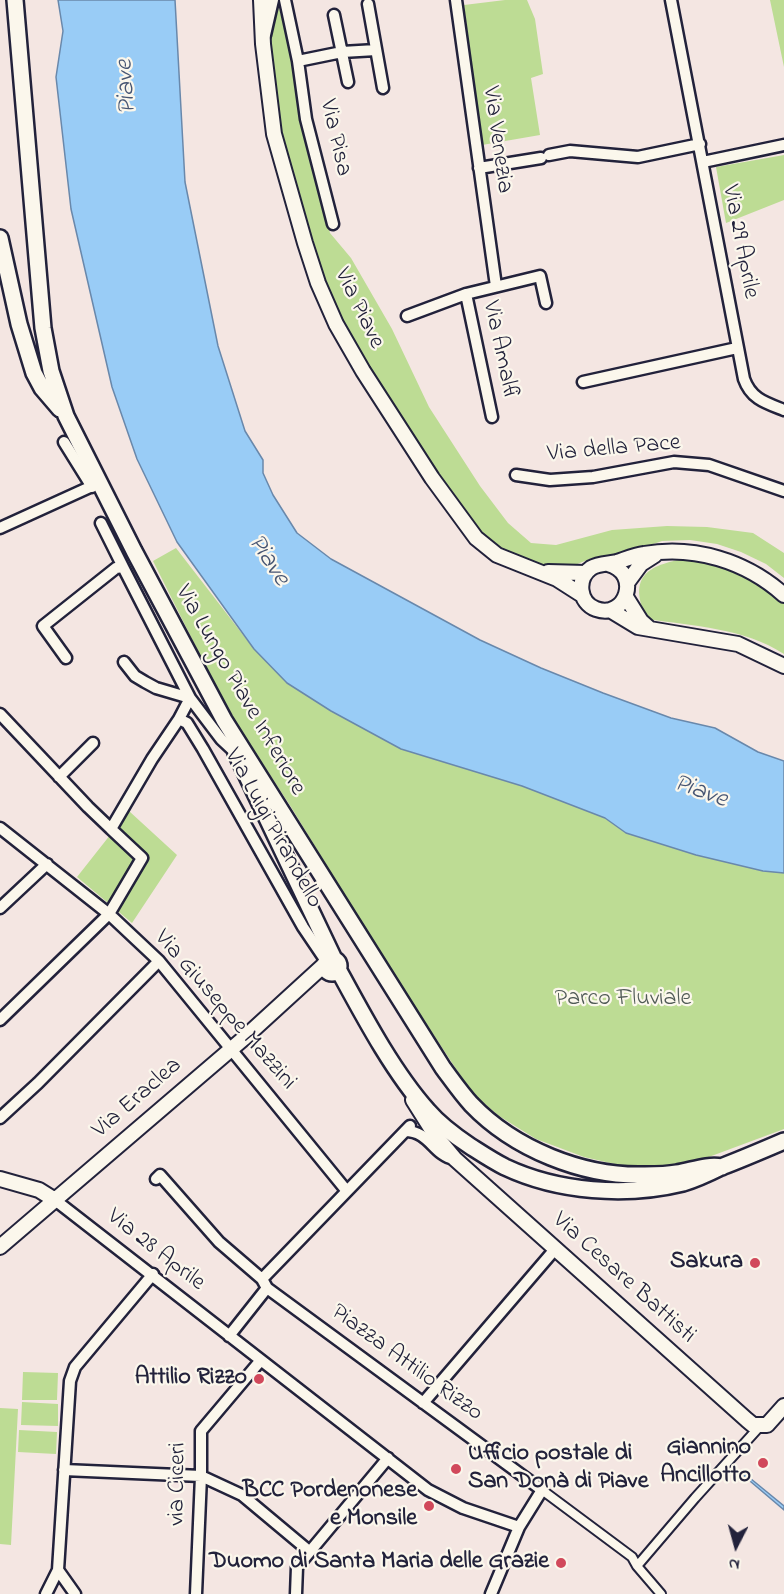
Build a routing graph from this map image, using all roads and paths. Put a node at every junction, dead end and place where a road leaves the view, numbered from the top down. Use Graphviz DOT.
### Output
graph roads {
  1 [pos="15,0"];
  2 [pos="261,0"];
  3 [pos="273,0"];
  4 [pos="285,0"];
  5 [pos="456,0"];
  6 [pos="671,0"];
  7 [pos="368,4"];
  8 [pos="334,15"];
  9 [pos="263,44"];
  10 [pos="376,50"];
  11 [pos="342,52"];
  12 [pos="298,61"];
  13 [pos="348,82"];
  14 [pos="383,88"];
  15 [pos="700,144"];
  16 [pos="784,145"];
  17 [pos="703,162"];
  18 [pos="479,168"];
  19 [pos="333,224"];
  20 [pos="0,238"];
  21 [pos="496,286"];
  22 [pos="466,294"];
  23 [pos="546,303"];
  24 [pos="407,316"];
  25 [pos="737,348"];
  26 [pos="583,381"];
  27 [pos="784,410"];
  28 [pos="66,416"];
  29 [pos="492,417"];
  30 [pos="64,442"];
  31 [pos="516,475"];
  32 [pos="96,485"];
  33 [pos="784,491"];
  34 [pos="101,523"];
  35 [pos="0,528"];
  36 [pos="663,552"];
  37 [pos="608,564"];
  38 [pos="123,567"];
  39 [pos="537,571"];
  40 [pos="586,573"];
  41 [pos="626,590"];
  42 [pos="582,595"];
  43 [pos="784,595"];
  44 [pos="610,610"];
  45 [pos="651,630"];
  46 [pos="66,658"];
  47 [pos="124,662"];
  48 [pos="784,666"];
  49 [pos="190,698"];
  50 [pos="0,714"];
  51 [pos="179,719"];
  52 [pos="224,720"];
  53 [pos="93,743"];
  54 [pos="236,753"];
  55 [pos="59,777"];
  56 [pos="111,829"];
  57 [pos="3,836"];
  58 [pos="47,864"];
  59 [pos="0,908"];
  60 [pos="109,915"];
  61 [pos="159,961"];
  62 [pos="330,966"];
  63 [pos="0,1020"];
  64 [pos="231,1049"];
  65 [pos="405,1081"];
  66 [pos="0,1118"];
  67 [pos="438,1121"];
  68 [pos="784,1140"];
  69 [pos="456,1160"];
  70 [pos="722,1167"];
  71 [pos="0,1179"];
  72 [pos="156,1179"];
  73 [pos="346,1190"];
  74 [pos="55,1200"];
  75 [pos="0,1247"];
  76 [pos="556,1248"];
  77 [pos="153,1274"];
  78 [pos="264,1283"];
  79 [pos="229,1336"];
  80 [pos="261,1360"];
  81 [pos="423,1403"];
  82 [pos="784,1406"];
  83 [pos="761,1425"];
  84 [pos="388,1458"];
  85 [pos="64,1470"];
  86 [pos="201,1476"];
  87 [pos="542,1490"];
  88 [pos="519,1527"];
  89 [pos="309,1551"];
  90 [pos="637,1566"];
  91 [pos="58,1570"];
  92 [pos="46,1594"];
  93 [pos="75,1594"];
  94 [pos="196,1594"];
  95 [pos="296,1594"];
  96 [pos="491,1594"];
  97 [pos="661,1594"];
  1 -- 28 [label="main road, Via Lungo Piave Inferiore"];
  2 -- 9 [label="street, Via Piave"];
  3 -- 9 [label="street"];
  4 -- 12 [label="street, Via Pisa"];
  5 -- 18 [label="street, Via Venezia"];
  6 -- 15 [label="street, Via 29 Aprile"];
  7 -- 10 [label="street"];
  8 -- 11 [label="street, Via Pisa"];
  9 -- 39 [label="street, Via Piave"];
  10 -- 11 [label="street"];
  10 -- 14 [label="street"];
  11 -- 12 [label="street"];
  11 -- 13 [label="street, Via Pisa"];
  12 -- 19 [label="street, Via Pisa"];
  15 -- 17 [label="street, Via 29 Aprile"];
  15 -- 18 [label="street"];
  16 -- 17 [label="street"];
  17 -- 25 [label="street, Via 29 Aprile"];
  18 -- 21 [label="street, Via Venezia"];
  20 -- 28 [label="main road"];
  21 -- 22 [label="street, Via Amalfi"];
  21 -- 23 [label="street, Via Amalfi"];
  22 -- 24 [label="street, Via Amalfi"];
  22 -- 29 [label="street, Via Amalfi"];
  25 -- 26 [label="street"];
  25 -- 27 [label="street, Via 29 Aprile"];
  28 -- 32 [label="main road, Via Lungo Piave Inferiore"];
  30 -- 32 [label="street"];
  31 -- 33 [label="street, Via della Pace"];
  32 -- 35 [label="street"];
  32 -- 52 [label="main road, Via Lungo Piave Inferiore"];
  34 -- 38 [label="street, Via Luigi Pirandello"];
  36 -- 37 [label="street"];
  36 -- 41 [label="street"];
  36 -- 43 [label="street"];
  37 -- 40 [label="street"];
  37 -- 41 [label="street"];
  38 -- 46 [label="street"];
  38 -- 49 [label="street, Via Luigi Pirandello"];
  39 -- 40 [label="street, Via Piave"];
  39 -- 42 [label="street, Via Piave"];
  40 -- 42 [label="street"];
  41 -- 44 [label="street"];
  41 -- 45 [label="street"];
  42 -- 44 [label="street"];
  44 -- 45 [label="street"];
  45 -- 48 [label="street"];
  47 -- 49 [label="street"];
  49 -- 51 [label="street"];
  49 -- 54 [label="street, Via Luigi Pirandello"];
  50 -- 55 [label="street"];
  51 -- 56 [label="street"];
  51 -- 62 [label="street, Via Luigi Pirandello"];
  52 -- 54 [label="main road"];
  52 -- 70 [label="main road, Via Lungo Piave Inferiore"];
  53 -- 55 [label="street"];
  54 -- 62 [label="main road"];
  55 -- 56 [label="street"];
  56 -- 60 [label="street"];
  57 -- 58 [label="street, Via Giuseppe Mazzini"];
  58 -- 59 [label="street"];
  58 -- 60 [label="street, Via Giuseppe Mazzini"];
  60 -- 61 [label="street, Via Giuseppe Mazzini"];
  60 -- 63 [label="street"];
  61 -- 64 [label="street, Via Giuseppe Mazzini"];
  61 -- 66 [label="street"];
  62 -- 64 [label="street, Via Eraclea"];
  62 -- 65 [label="main road, Via Cesare Battisti"];
  64 -- 73 [label="street, Via Giuseppe Mazzini"];
  64 -- 74 [label="street, Via Eraclea"];
  65 -- 67 [label="main road, Via Lungo Piave Inferiore"];
  65 -- 69 [label="street, Via Cesare Battisti"];
  67 -- 69 [label="street, Via Cesare Battisti"];
  67 -- 70 [label="main road, Via Lungo Piave Inferiore"];
  68 -- 70 [label="main road, Via Lungo Piave Inferiore"];
  69 -- 73 [label="street, Via Cesare Battisti"];
  69 -- 76 [label="street, Via Cesare Battisti"];
  71 -- 74 [label="street"];
  72 -- 78 [label="street, Piazza Attilio Rizzo"];
  73 -- 78 [label="street"];
  74 -- 75 [label="street, Via Eraclea"];
  74 -- 77 [label="street, Via 28 Aprile"];
  76 -- 81 [label="street"];
  76 -- 83 [label="street, Via Cesare Battisti"];
  77 -- 79 [label="street, Via 28 Aprile"];
  77 -- 85 [label="street"];
  78 -- 79 [label="street"];
  78 -- 81 [label="street, Piazza Attilio Rizzo"];
  79 -- 80 [label="street"];
  80 -- 84 [label="street"];
  80 -- 86 [label="street, via Ciceri"];
  81 -- 87 [label="street, Piazza Attilio Rizzo"];
  82 -- 83 [label="street"];
  83 -- 90 [label="street"];
  84 -- 88 [label="street"];
  84 -- 89 [label="street"];
  85 -- 86 [label="street"];
  85 -- 91 [label="street"];
  86 -- 89 [label="street"];
  86 -- 94 [label="street, via Ciceri"];
  87 -- 88 [label="street"];
  87 -- 90 [label="street"];
  88 -- 96 [label="street"];
  89 -- 95 [label="street"];
  90 -- 97 [label="street"];
  91 -- 92 [label="street"];
  91 -- 93 [label="street"];
}
